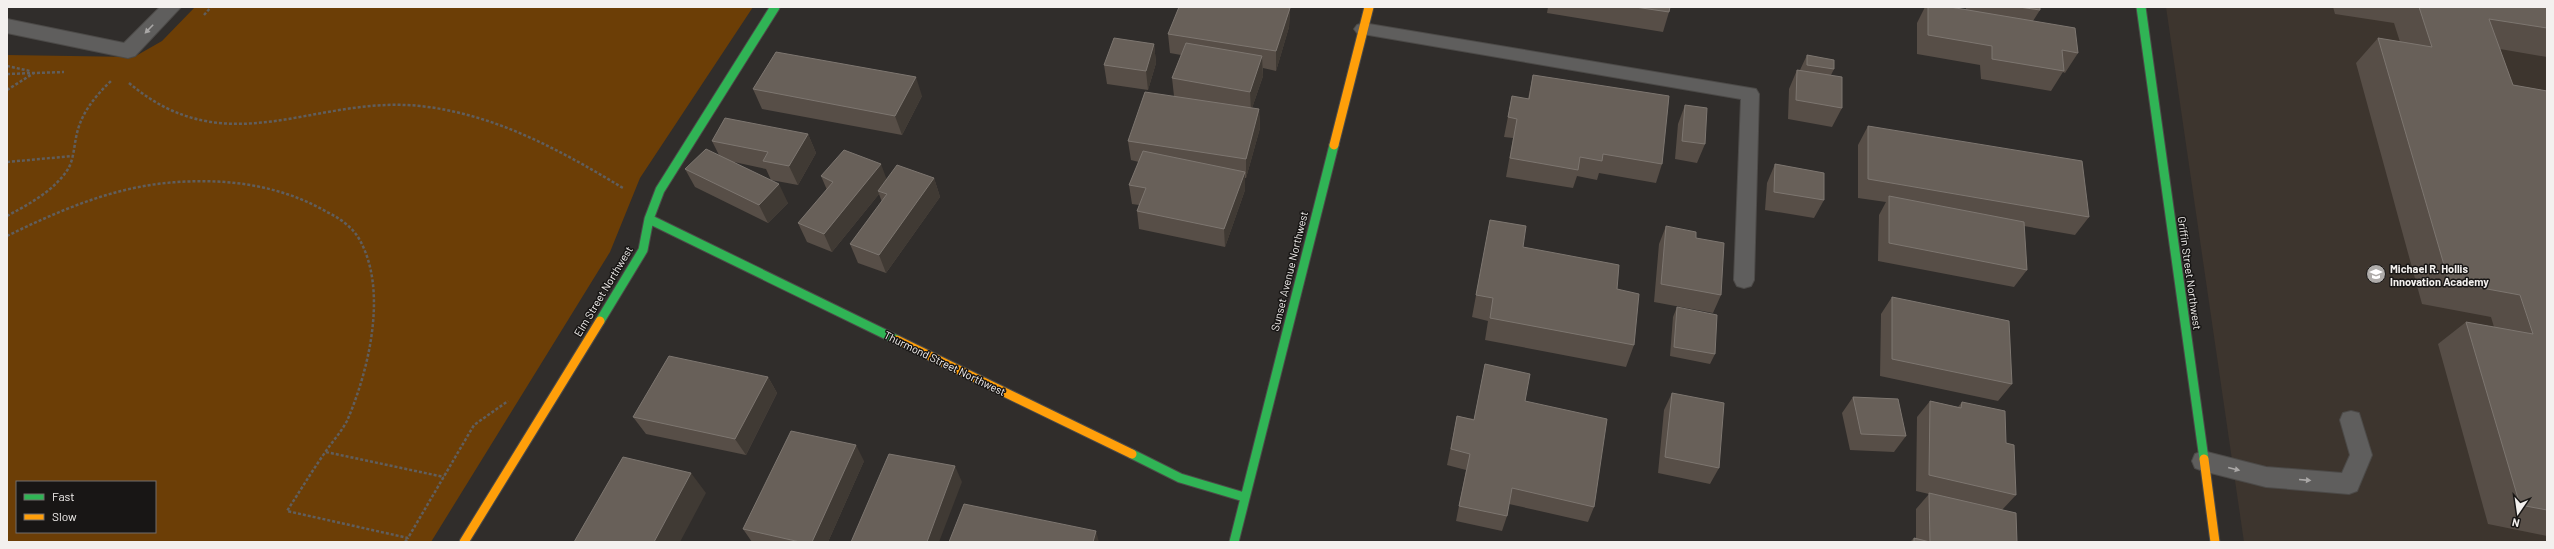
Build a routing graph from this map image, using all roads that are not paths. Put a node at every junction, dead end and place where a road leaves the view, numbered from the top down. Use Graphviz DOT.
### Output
graph roads {
  1 [pos="171,7"];
  2 [pos="775,7"];
  3 [pos="1369,7"];
  4 [pos="2141,7"];
  5 [pos="7,26"];
  6 [pos="1363,29"];
  7 [pos="649,218"];
  8 [pos="1744,280"];
  9 [pos="2351,420"];
  10 [pos="2203,461"];
  11 [pos="1244,497"];
  12 [pos="464,542"];
  13 [pos="1234,542"];
  14 [pos="2215,542"];
  1 -- 5 [label="street, one-way"];
  2 -- 7 [label="street, Elm Street Northwest"];
  3 -- 6 [label="street, Sunset Avenue Northwest"];
  4 -- 10 [label="street, Griffin Street Northwest"];
  6 -- 8 [label="lane"];
  6 -- 11 [label="street, Sunset Avenue Northwest"];
  7 -- 11 [label="street, Thurmond Street Northwest"];
  7 -- 12 [label="street, Elm Street Northwest"];
  10 -- 9 [label="lane, one-way"];
  10 -- 14 [label="street, Griffin Street Northwest"];
  11 -- 13 [label="street, Sunset Avenue Northwest"];
}
